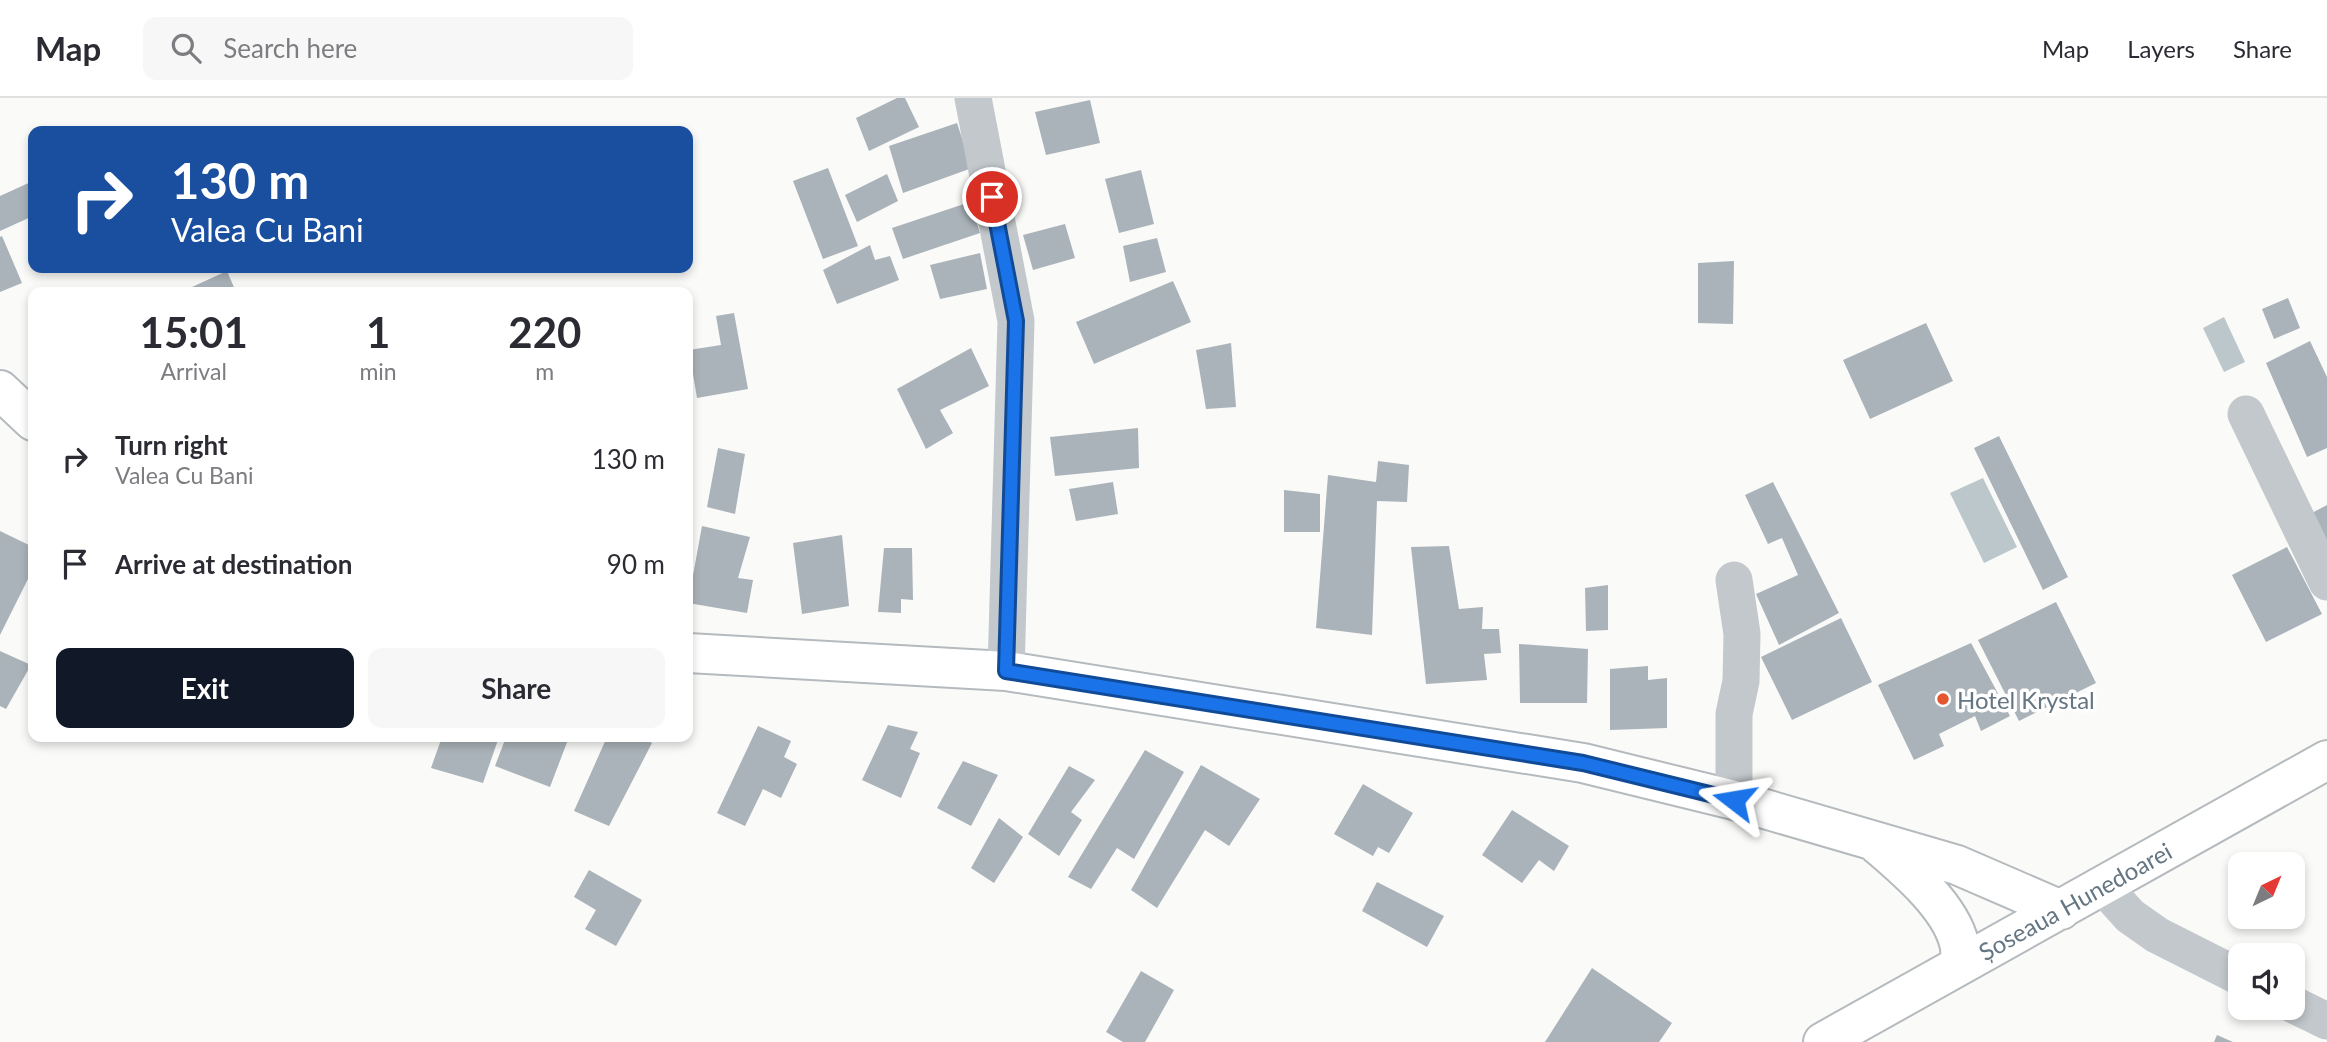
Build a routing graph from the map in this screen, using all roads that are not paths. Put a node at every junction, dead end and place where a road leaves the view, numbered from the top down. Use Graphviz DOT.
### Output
graph roads {
  1 [pos="973,98"];
  2 [pos="0,390"];
  3 [pos="2246,414"];
  4 [pos="28,416"];
  5 [pos="1734,580"];
  6 [pos="2327,582"];
  7 [pos="693,653"];
  8 [pos="1006,671"];
  9 [pos="2327,760"];
  10 [pos="1734,800"];
  11 [pos="1871,839"];
  12 [pos="2103,886"];
  13 [pos="2061,910"];
  14 [pos="1960,965"];
  15 [pos="2228,971"];
  16 [pos="2305,1010"];
  17 [pos="2327,1021"];
  18 [pos="1823,1042"];
  1 -- 8 [label="street"];
  2 -- 4 [label="main road"];
  3 -- 6 [label="street"];
  5 -- 10 [label="street"];
  7 -- 8 [label="main road"];
  8 -- 10 [label="main road"];
  9 -- 12 [label="main road, Șoseaua Hunedoarei"];
  10 -- 11 [label="main road"];
  11 -- 13 [label="main road"];
  11 -- 14 [label="main road"];
  12 -- 13 [label="main road, Șoseaua Hunedoarei"];
  12 -- 15 [label="street"];
  13 -- 14 [label="main road, Șoseaua Hunedoarei"];
  14 -- 18 [label="main road, Șoseaua Hunedoarei"];
  16 -- 17 [label="street"];
}
